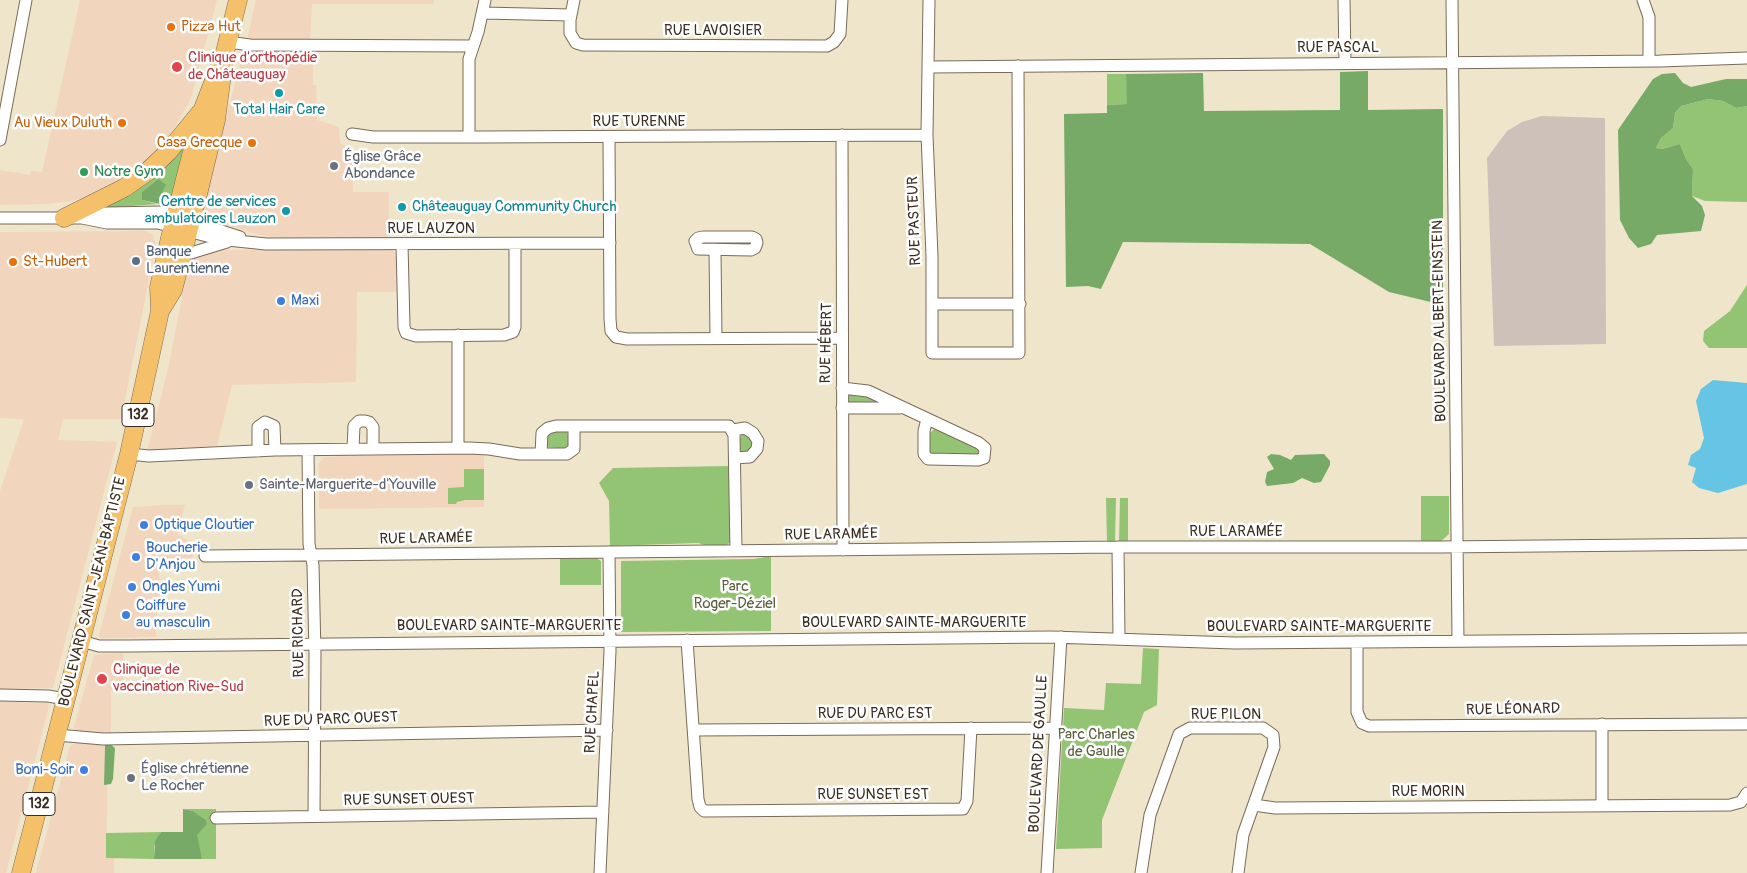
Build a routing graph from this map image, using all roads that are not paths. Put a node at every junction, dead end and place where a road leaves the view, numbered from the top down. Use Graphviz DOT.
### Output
graph roads {
  1 [pos="26,0"];
  2 [pos="238,0"];
  3 [pos="485,0"];
  4 [pos="574,0"];
  5 [pos="842,0"];
  6 [pos="929,0"];
  7 [pos="1344,0"];
  8 [pos="1452,0"];
  9 [pos="1643,0"];
  10 [pos="482,12"];
  11 [pos="571,15"];
  12 [pos="472,46"];
  13 [pos="227,47"];
  14 [pos="1747,58"];
  15 [pos="1650,60"];
  16 [pos="1453,62"];
  17 [pos="1345,63"];
  18 [pos="929,66"];
  19 [pos="1018,66"];
  20 [pos="204,108"];
  21 [pos="352,134"];
  22 [pos="927,135"];
  23 [pos="842,136"];
  24 [pos="469,137"];
  25 [pos="609,137"];
  26 [pos="0,140"];
  27 [pos="0,218"];
  28 [pos="64,218"];
  29 [pos="182,222"];
  30 [pos="233,241"];
  31 [pos="253,243"];
  32 [pos="610,243"];
  33 [pos="402,244"];
  34 [pos="516,244"];
  35 [pos="715,250"];
  36 [pos="181,256"];
  37 [pos="932,304"];
  38 [pos="1020,304"];
  39 [pos="160,311"];
  40 [pos="458,335"];
  41 [pos="716,338"];
  42 [pos="842,338"];
  43 [pos="842,388"];
  44 [pos="842,408"];
  45 [pos="903,408"];
  46 [pos="927,419"];
  47 [pos="574,427"];
  48 [pos="733,430"];
  49 [pos="458,448"];
  50 [pos="353,449"];
  51 [pos="374,449"];
  52 [pos="275,450"];
  53 [pos="308,450"];
  54 [pos="258,451"];
  55 [pos="129,454"];
  56 [pos="541,454"];
  57 [pos="735,458"];
  58 [pos="1747,544"];
  59 [pos="1118,547"];
  60 [pos="1457,547"];
  61 [pos="843,550"];
  62 [pos="736,551"];
  63 [pos="609,552"];
  64 [pos="311,555"];
  65 [pos="205,556"];
  66 [pos="1061,637"];
  67 [pos="1119,639"];
  68 [pos="610,640"];
  69 [pos="688,640"];
  70 [pos="1747,640"];
  71 [pos="81,641"];
  72 [pos="1357,642"];
  73 [pos="1458,642"];
  74 [pos="314,643"];
  75 [pos="0,695"];
  76 [pos="66,699"];
  77 [pos="1602,724"];
  78 [pos="1747,724"];
  79 [pos="971,728"];
  80 [pos="1056,728"];
  81 [pos="607,730"];
  82 [pos="694,730"];
  83 [pos="57,735"];
  84 [pos="314,735"];
  85 [pos="1747,793"];
  86 [pos="1254,805"];
  87 [pos="1602,806"];
  88 [pos="603,812"];
  89 [pos="314,816"];
  90 [pos="216,818"];
  91 [pos="21,873"];
  92 [pos="600,873"];
  93 [pos="1047,873"];
  94 [pos="1141,873"];
  95 [pos="1238,873"];
  1 -- 26 [label="street"];
  2 -- 13 [label="highway, BOULEVARD SAINT-JEAN-BAPTISTE / 132"];
  3 -- 10 [label="street"];
  4 -- 11 [label="street, RUE LAVOISIER"];
  5 -- 11 [label="street, RUE LAVOISIER"];
  6 -- 18 [label="street, RUE PASTEUR"];
  7 -- 17 [label="street"];
  8 -- 16 [label="street, BOULEVARD ALBERT-EINSTEIN"];
  9 -- 15 [label="street"];
  10 -- 11 [label="street"];
  10 -- 12 [label="street"];
  12 -- 13 [label="street"];
  12 -- 24 [label="street"];
  13 -- 20 [label="highway, BOULEVARD SAINT-JEAN-BAPTISTE / 132"];
  13 -- 29 [label="highway, BOULEVARD SAINT-JEAN-BAPTISTE / 132"];
  14 -- 15 [label="street, RUE PASCAL"];
  15 -- 16 [label="street, RUE PASCAL"];
  16 -- 17 [label="street, RUE PASCAL"];
  16 -- 60 [label="street, BOULEVARD ALBERT-EINSTEIN"];
  17 -- 19 [label="street, RUE PASCAL"];
  18 -- 19 [label="street, RUE PASCAL"];
  18 -- 22 [label="street, RUE PASTEUR"];
  19 -- 38 [label="street"];
  20 -- 28 [label="highway"];
  20 -- 29 [label="highway, BOULEVARD SAINT-JEAN-BAPTISTE / 132"];
  21 -- 24 [label="street, RUE TURENNE"];
  22 -- 23 [label="street, RUE TURENNE"];
  22 -- 37 [label="street, RUE PASTEUR"];
  23 -- 25 [label="street, RUE TURENNE"];
  23 -- 42 [label="street, RUE HÉBERT"];
  24 -- 25 [label="street, RUE TURENNE"];
  25 -- 32 [label="street"];
  27 -- 28 [label="street"];
  28 -- 29 [label="street"];
  29 -- 30 [label="street, RUE LAUZON"];
  29 -- 31 [label="street, RUE LAUZON"];
  29 -- 36 [label="highway, BOULEVARD SAINT-JEAN-BAPTISTE / 132"];
  29 -- 39 [label="highway, BOULEVARD SAINT-JEAN-BAPTISTE / 132"];
  30 -- 31 [label="street, RUE LAUZON"];
  30 -- 36 [label="street"];
  31 -- 33 [label="street, RUE LAUZON"];
  32 -- 34 [label="street, RUE LAUZON"];
  32 -- 41 [label="street"];
  33 -- 34 [label="street, RUE LAUZON"];
  33 -- 40 [label="street"];
  34 -- 40 [label="street"];
  35 -- 41 [label="street"];
  36 -- 39 [label="highway, BOULEVARD SAINT-JEAN-BAPTISTE / 132"];
  37 -- 38 [label="street"];
  37 -- 38 [label="street, RUE PASTEUR"];
  39 -- 55 [label="highway, BOULEVARD SAINT-JEAN-BAPTISTE / 132"];
  40 -- 49 [label="street"];
  41 -- 42 [label="street"];
  42 -- 43 [label="street, RUE HÉBERT"];
  43 -- 44 [label="street, RUE HÉBERT"];
  43 -- 45 [label="street"];
  44 -- 45 [label="street"];
  44 -- 61 [label="street, RUE HÉBERT"];
  45 -- 46 [label="street"];
  46 -- 46 [label="street"];
  47 -- 48 [label="street"];
  47 -- 56 [label="street"];
  47 -- 56 [label="street"];
  48 -- 57 [label="street"];
  48 -- 57 [label="street"];
  49 -- 51 [label="street"];
  49 -- 56 [label="street"];
  50 -- 51 [label="street"];
  50 -- 51 [label="street"];
  50 -- 53 [label="street"];
  52 -- 53 [label="street"];
  52 -- 54 [label="street"];
  52 -- 54 [label="street"];
  53 -- 64 [label="street, RUE RICHARD"];
  54 -- 55 [label="street"];
  55 -- 71 [label="highway, BOULEVARD SAINT-JEAN-BAPTISTE / 132"];
  57 -- 62 [label="street"];
  58 -- 60 [label="street, RUE LARAMÉE"];
  59 -- 60 [label="street, RUE LARAMÉE"];
  59 -- 61 [label="street, RUE LARAMÉE"];
  59 -- 67 [label="street"];
  60 -- 73 [label="street, BOULEVARD ALBERT-EINSTEIN"];
  61 -- 62 [label="street, RUE LARAMÉE"];
  62 -- 63 [label="street, RUE LARAMÉE"];
  63 -- 64 [label="street, RUE LARAMÉE"];
  63 -- 68 [label="street, RUE CHAPEL"];
  64 -- 65 [label="street, RUE LARAMÉE"];
  64 -- 74 [label="street, RUE RICHARD"];
  66 -- 67 [label="street, BOULEVARD SAINTE-MARGUERITE"];
  66 -- 69 [label="street, BOULEVARD SAINTE-MARGUERITE"];
  66 -- 80 [label="street, BOULEVARD DE GAULLE"];
  67 -- 72 [label="street, BOULEVARD SAINTE-MARGUERITE"];
  68 -- 69 [label="street, BOULEVARD SAINTE-MARGUERITE"];
  68 -- 74 [label="street, BOULEVARD SAINTE-MARGUERITE"];
  68 -- 81 [label="street, RUE CHAPEL"];
  69 -- 82 [label="street"];
  70 -- 73 [label="street, BOULEVARD SAINTE-MARGUERITE"];
  71 -- 74 [label="street, BOULEVARD SAINTE-MARGUERITE"];
  71 -- 76 [label="highway, BOULEVARD SAINT-JEAN-BAPTISTE / 132"];
  72 -- 73 [label="street, BOULEVARD SAINTE-MARGUERITE"];
  72 -- 77 [label="street, RUE LÉONARD"];
  74 -- 84 [label="street, RUE RICHARD"];
  75 -- 76 [label="street"];
  76 -- 83 [label="highway, BOULEVARD SAINT-JEAN-BAPTISTE / 132"];
  77 -- 78 [label="street, RUE LÉONARD"];
  77 -- 87 [label="street"];
  79 -- 80 [label="street, RUE DU PARC EST"];
  79 -- 82 [label="street, RUE DU PARC EST"];
  79 -- 82 [label="street, RUE SUNSET EST"];
  80 -- 93 [label="street, BOULEVARD DE GAULLE"];
  81 -- 84 [label="street, RUE DU PARC OUEST"];
  81 -- 88 [label="street, RUE CHAPEL"];
  83 -- 84 [label="street, RUE DU PARC OUEST"];
  83 -- 91 [label="highway, BOULEVARD SAINT-JEAN-BAPTISTE / 132"];
  84 -- 89 [label="street, RUE RICHARD"];
  85 -- 87 [label="street, RUE MORIN"];
  86 -- 87 [label="street, RUE MORIN"];
  86 -- 94 [label="street, RUE PILON"];
  86 -- 95 [label="street, RUE PILON"];
  88 -- 89 [label="street, RUE SUNSET OUEST"];
  88 -- 92 [label="street, RUE CHAPEL"];
  89 -- 90 [label="street, RUE SUNSET OUEST"];
}
